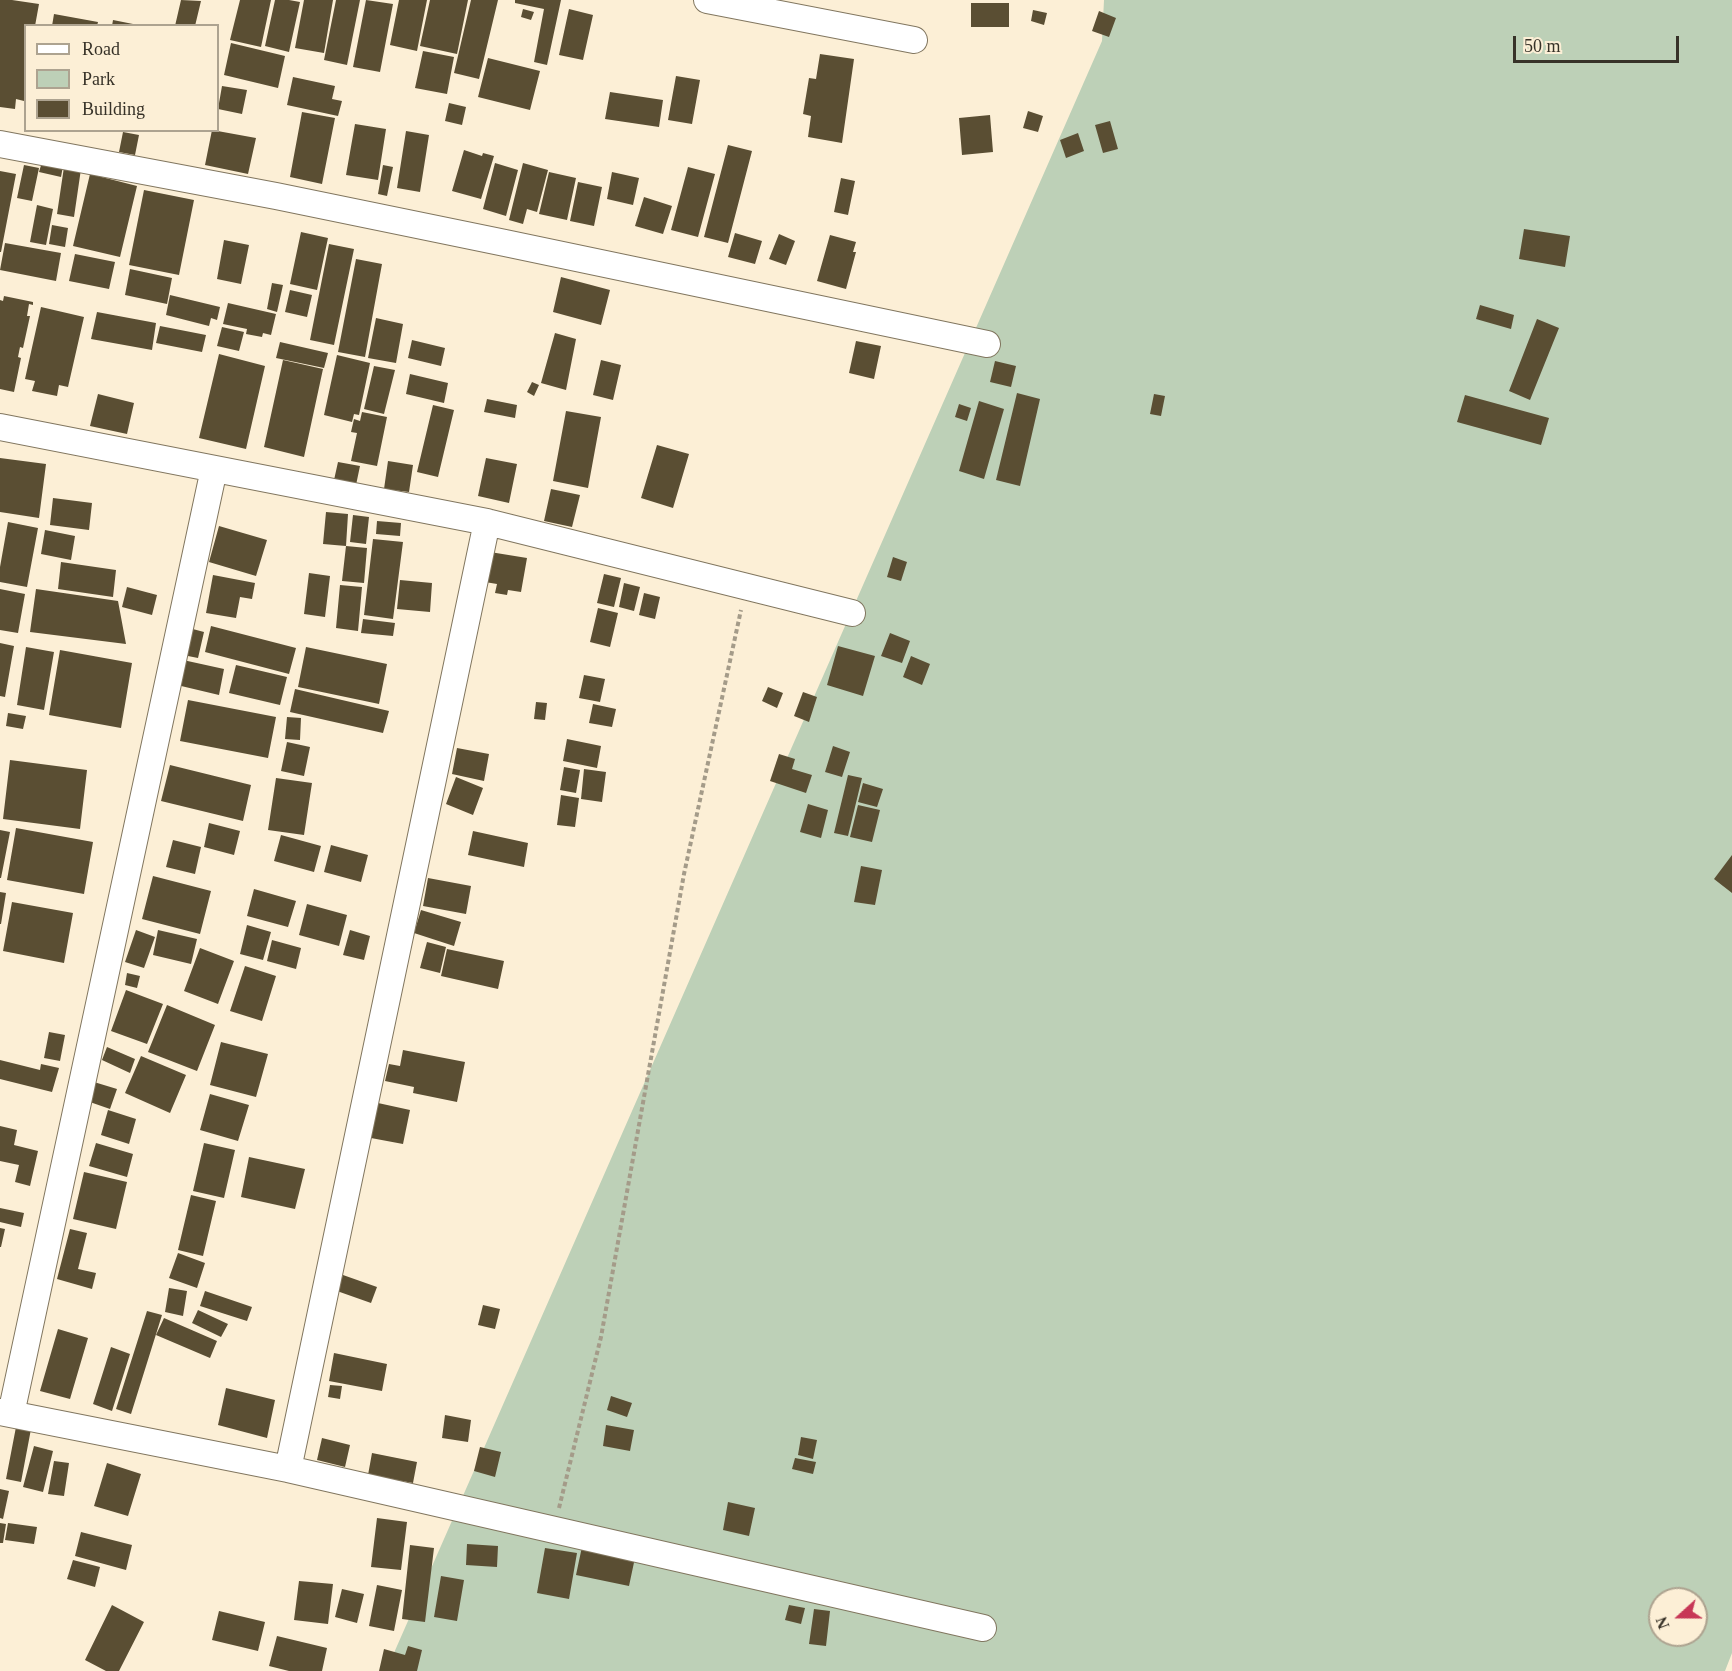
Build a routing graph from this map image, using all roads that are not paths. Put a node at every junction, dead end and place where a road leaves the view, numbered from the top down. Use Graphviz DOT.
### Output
graph roads {
  1 [pos="706,0"];
  2 [pos="914,40"];
  3 [pos="0,144"];
  4 [pos="987,344"];
  5 [pos="0,427"];
  6 [pos="214,469"];
  7 [pos="487,522"];
  8 [pos="852,613"];
  9 [pos="6,1413"];
  10 [pos="288,1469"];
  11 [pos="983,1628"];
  1 -- 2 [label="street"];
  3 -- 4 [label="street"];
  5 -- 6 [label="street"];
  6 -- 7 [label="street"];
  6 -- 9 [label="street"];
  7 -- 8 [label="street"];
  7 -- 10 [label="street"];
  9 -- 10 [label="street"];
  10 -- 11 [label="street"];
}
